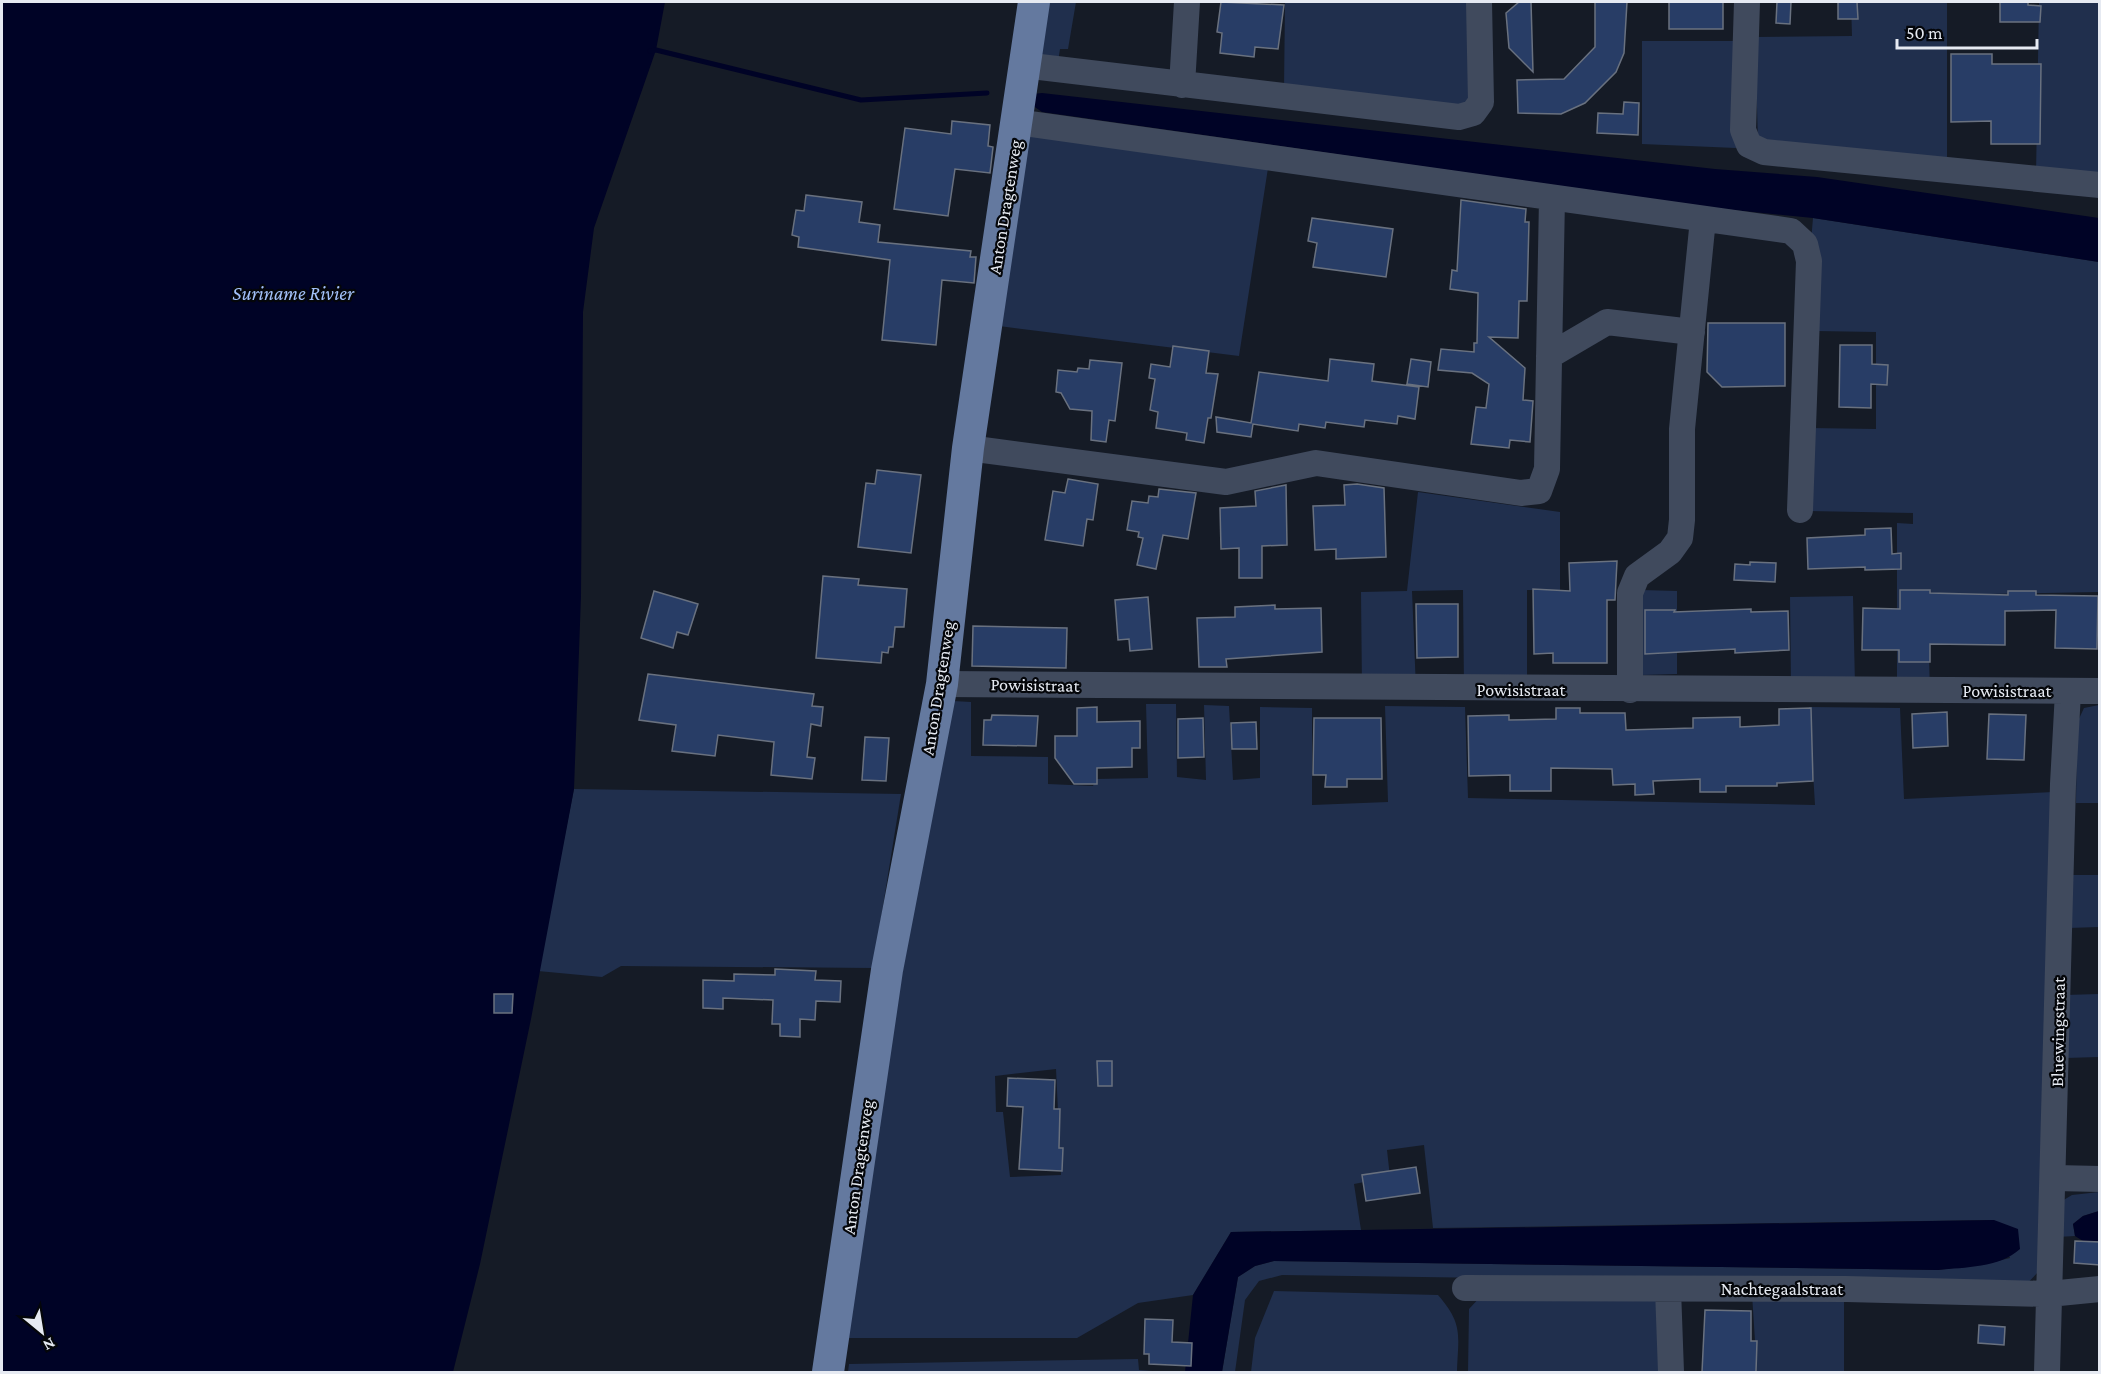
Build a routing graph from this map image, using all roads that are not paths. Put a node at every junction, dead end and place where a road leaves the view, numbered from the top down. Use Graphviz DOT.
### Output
graph roads {
  1 [pos="1034,2"];
  2 [pos="1188,2"];
  3 [pos="1479,2"];
  4 [pos="1747,2"];
  5 [pos="1023,65"];
  6 [pos="1182,85"];
  7 [pos="1017,122"];
  8 [pos="2100,185"];
  9 [pos="1552,198"];
  10 [pos="1703,219"];
  11 [pos="1692,332"];
  12 [pos="1549,356"];
  13 [pos="968,448"];
  14 [pos="1800,510"];
  15 [pos="942,684"];
  16 [pos="1630,690"];
  17 [pos="2100,691"];
  18 [pos="2068,692"];
  19 [pos="2055,1178"];
  20 [pos="2100,1179"];
  21 [pos="1465,1288"];
  22 [pos="1668,1289"];
  23 [pos="2100,1289"];
  24 [pos="2049,1294"];
  25 [pos="828,1372"];
  26 [pos="1671,1372"];
  27 [pos="2048,1372"];
  1 -- 5 [label="main road, Anton Dragtenweg"];
  2 -- 6 [label="street"];
  3 -- 6 [label="street"];
  4 -- 8 [label="street"];
  5 -- 6 [label="street"];
  5 -- 7 [label="main road, Anton Dragtenweg"];
  7 -- 9 [label="street"];
  7 -- 13 [label="main road, Anton Dragtenweg"];
  9 -- 10 [label="street"];
  9 -- 12 [label="street"];
  10 -- 11 [label="street"];
  10 -- 14 [label="street"];
  11 -- 12 [label="street"];
  11 -- 16 [label="street"];
  12 -- 13 [label="street"];
  13 -- 15 [label="main road, Anton Dragtenweg"];
  15 -- 16 [label="street, Powisistraat"];
  15 -- 25 [label="main road, Anton Dragtenweg"];
  16 -- 18 [label="street, Powisistraat"];
  17 -- 18 [label="street, Powisistraat"];
  18 -- 19 [label="street, Bluewingstraat"];
  19 -- 20 [label="street"];
  19 -- 24 [label="street, Bluewingstraat"];
  21 -- 22 [label="street, Nachtegaalstraat"];
  22 -- 24 [label="street, Nachtegaalstraat"];
  22 -- 26 [label="street"];
  23 -- 24 [label="street, Nachtegaalstraat"];
  24 -- 27 [label="street, Bluewingstraat"];
}
